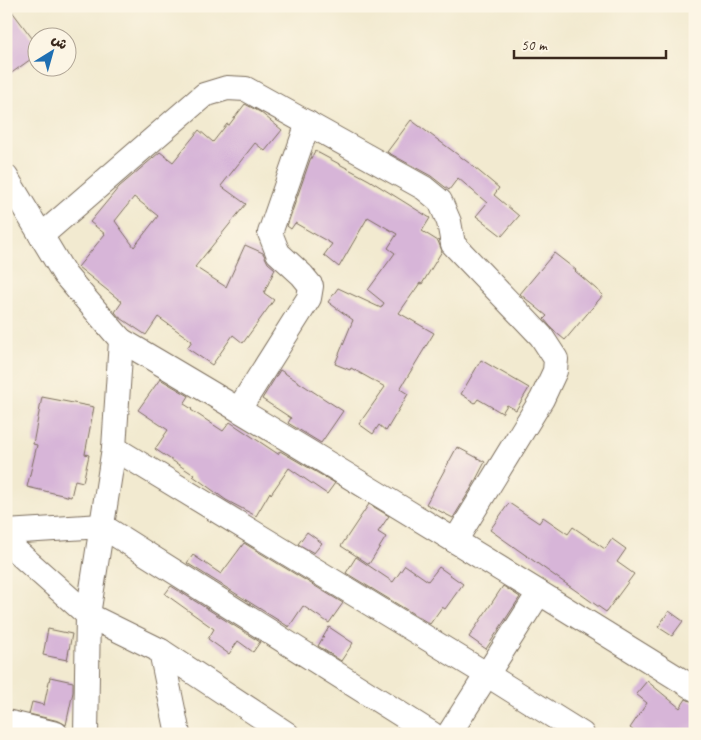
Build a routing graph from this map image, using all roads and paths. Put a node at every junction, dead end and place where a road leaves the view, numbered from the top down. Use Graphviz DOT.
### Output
graph roads {
  1 [pos="308,123"];
  2 [pos="6,177"];
  3 [pos="41,236"];
  4 [pos="121,340"];
  5 [pos="239,409"];
  6 [pos="114,448"];
  7 [pos="102,526"];
  8 [pos="6,532"];
  9 [pos="455,541"];
  10 [pos="6,542"];
  11 [pos="539,593"];
  12 [pos="88,615"];
  13 [pos="160,651"];
  14 [pos="486,674"];
  15 [pos="695,689"];
  16 [pos="6,722"];
  17 [pos="56,734"];
  18 [pos="86,734"];
  19 [pos="178,734"];
  20 [pos="286,734"];
  21 [pos="432,734"];
  22 [pos="449,734"];
  23 [pos="582,734"];
  1 -- 3 [label="street"];
  1 -- 5 [label="street"];
  1 -- 9 [label="street"];
  2 -- 3 [label="street"];
  3 -- 4 [label="street"];
  4 -- 5 [label="street"];
  4 -- 6 [label="street"];
  5 -- 9 [label="street"];
  6 -- 7 [label="street"];
  6 -- 14 [label="street"];
  7 -- 8 [label="street"];
  7 -- 12 [label="street"];
  7 -- 21 [label="street"];
  9 -- 11 [label="street"];
  10 -- 12 [label="street"];
  11 -- 14 [label="street"];
  11 -- 15 [label="street"];
  12 -- 13 [label="street"];
  12 -- 18 [label="street"];
  13 -- 19 [label="street"];
  13 -- 20 [label="street"];
  14 -- 22 [label="street"];
  14 -- 23 [label="street"];
  16 -- 17 [label="street"];
}
